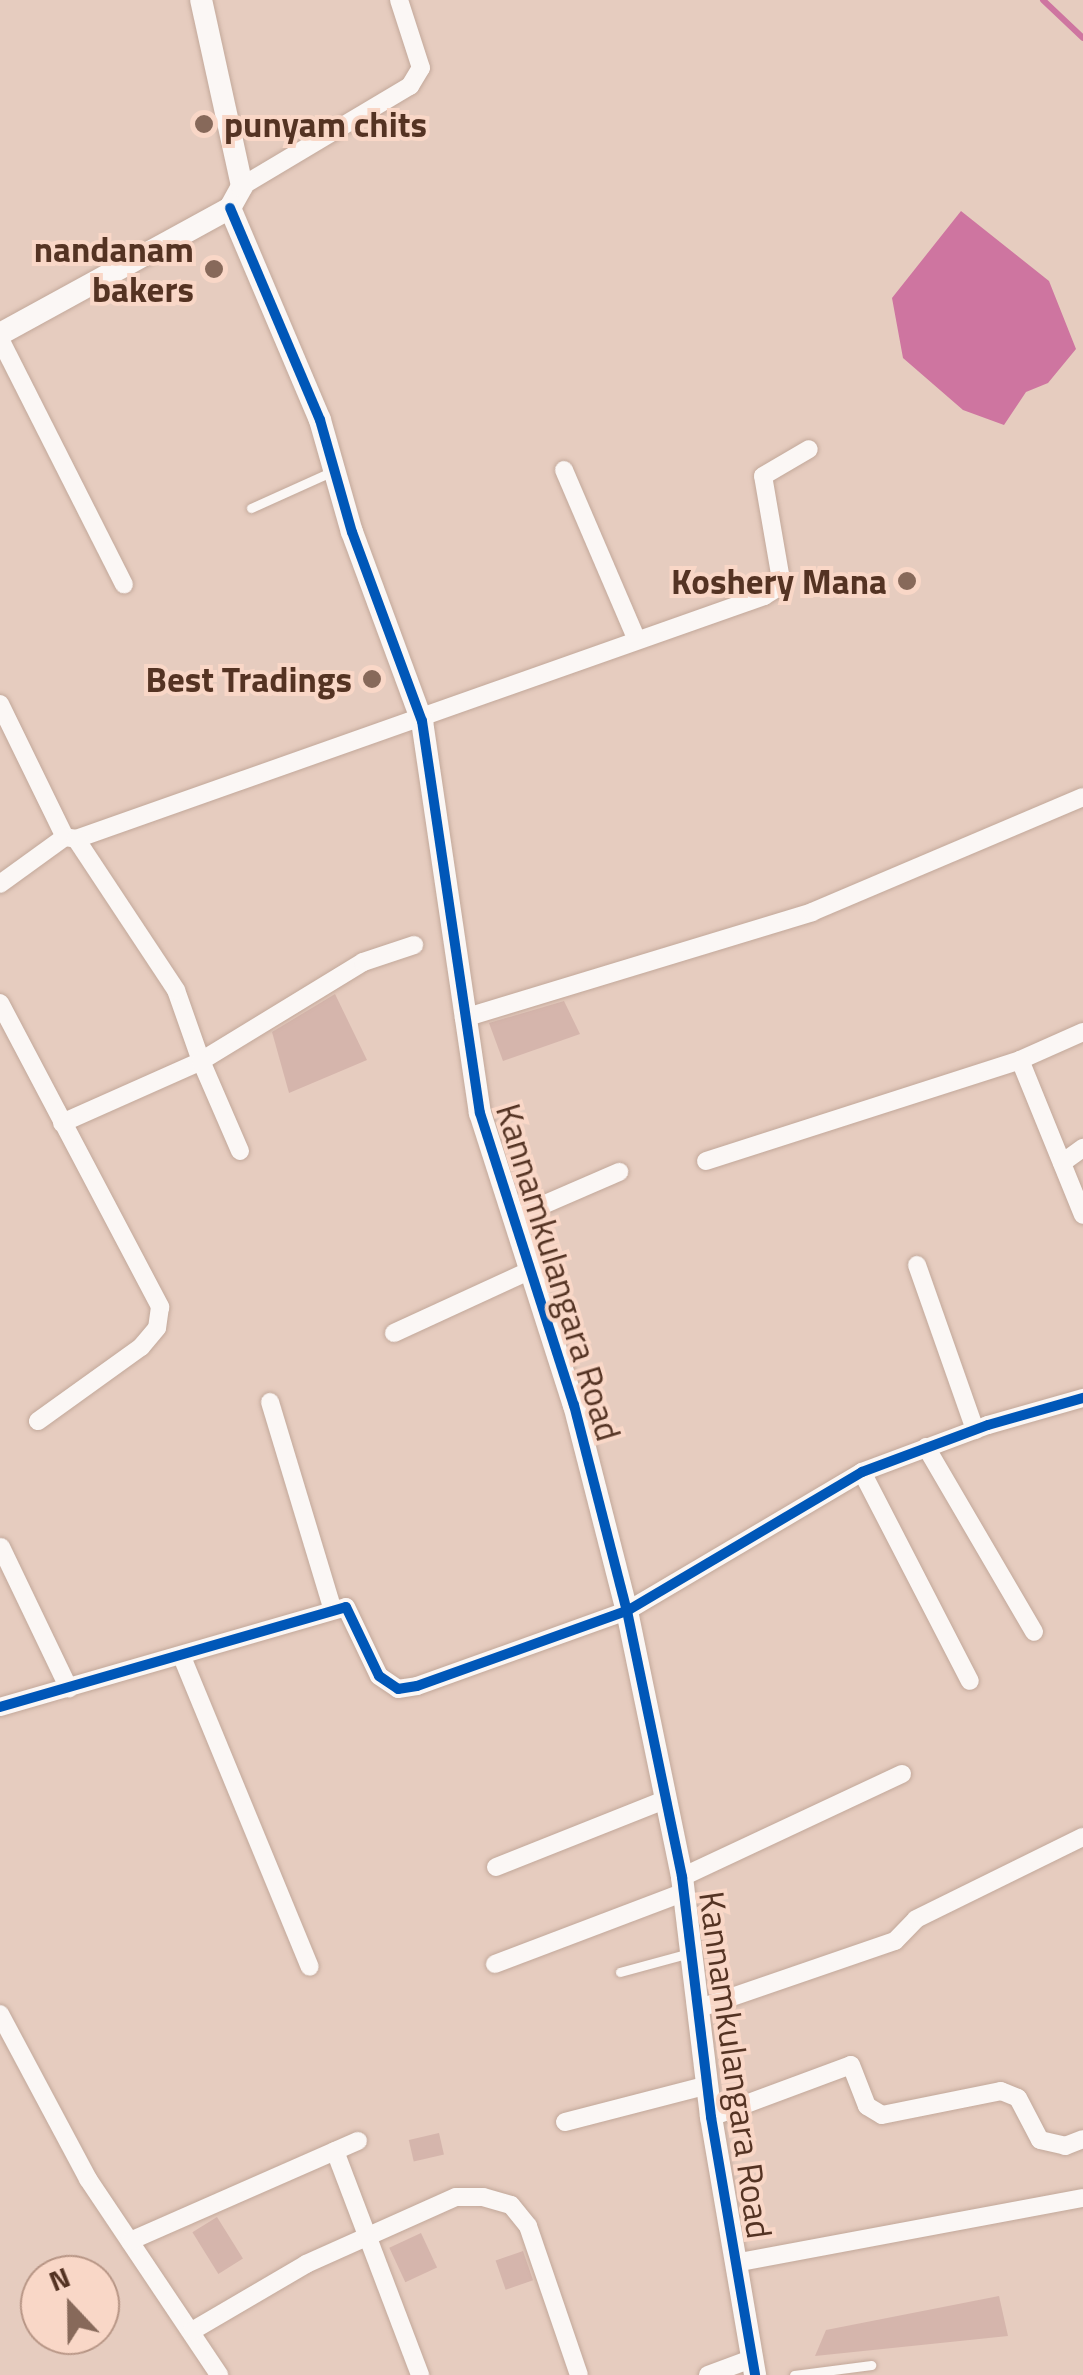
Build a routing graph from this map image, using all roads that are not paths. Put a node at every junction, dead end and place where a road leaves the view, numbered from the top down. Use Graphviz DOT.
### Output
graph roads {
  1 [pos="202,0"];
  2 [pos="398,0"];
  3 [pos="242,186"];
  4 [pos="230,208"];
  5 [pos="0,336"];
  6 [pos="809,449"];
  7 [pos="336,470"];
  8 [pos="564,470"];
  9 [pos="251,508"];
  10 [pos="124,585"];
  11 [pos="635,636"];
  12 [pos="0,704"];
  13 [pos="422,722"];
  14 [pos="1083,797"];
  15 [pos="71,838"];
  16 [pos="0,884"];
  17 [pos="414,945"];
  18 [pos="0,1002"];
  19 [pos="464,1018"];
  20 [pos="1083,1032"];
  21 [pos="1020,1060"];
  22 [pos="201,1061"];
  23 [pos="62,1123"];
  24 [pos="1083,1148"];
  25 [pos="240,1151"];
  26 [pos="706,1161"];
  27 [pos="1062,1163"];
  28 [pos="619,1172"];
  29 [pos="1083,1215"];
  30 [pos="513,1218"];
  31 [pos="917,1265"];
  32 [pos="531,1270"];
  33 [pos="394,1333"];
  34 [pos="1083,1398"];
  35 [pos="270,1402"];
  36 [pos="38,1422"];
  37 [pos="975,1430"];
  38 [pos="926,1446"];
  39 [pos="862,1472"];
  40 [pos="1,1546"];
  41 [pos="332,1608"];
  42 [pos="627,1611"];
  43 [pos="1034,1632"];
  44 [pos="182,1657"];
  45 [pos="970,1680"];
  46 [pos="69,1689"];
  47 [pos="0,1707"];
  48 [pos="902,1774"];
  49 [pos="662,1800"];
  50 [pos="1083,1837"];
  51 [pos="496,1867"];
  52 [pos="684,1884"];
  53 [pos="692,1952"];
  54 [pos="494,1964"];
  55 [pos="310,1967"];
  56 [pos="620,1972"];
  57 [pos="700,2008"];
  58 [pos="0,2014"];
  59 [pos="708,2085"];
  60 [pos="711,2117"];
  61 [pos="565,2122"];
  62 [pos="1083,2139"];
  63 [pos="358,2141"];
  64 [pos="335,2151"];
  65 [pos="1083,2198"];
  66 [pos="370,2236"];
  67 [pos="130,2241"];
  68 [pos="735,2263"];
  69 [pos="192,2332"];
  70 [pos="871,2365"];
  71 [pos="753,2367"];
  72 [pos="219,2375"];
  73 [pos="420,2375"];
  74 [pos="579,2375"];
  75 [pos="708,2375"];
  76 [pos="794,2375"];
  1 -- 3 [label="street"];
  2 -- 3 [label="street"];
  3 -- 4 [label="street"];
  4 -- 5 [label="street"];
  4 -- 7 [label="street, Kannamkulangara Road"];
  5 -- 10 [label="street"];
  6 -- 11 [label="street"];
  7 -- 9 [label="lane"];
  7 -- 13 [label="street, Kannamkulangara Road"];
  8 -- 11 [label="street"];
  11 -- 13 [label="street"];
  12 -- 15 [label="street"];
  13 -- 15 [label="street"];
  13 -- 19 [label="street, Kannamkulangara Road"];
  14 -- 19 [label="street"];
  15 -- 16 [label="street"];
  15 -- 22 [label="street"];
  17 -- 22 [label="street"];
  18 -- 23 [label="street"];
  19 -- 30 [label="street, Kannamkulangara Road"];
  20 -- 21 [label="street"];
  21 -- 26 [label="street"];
  21 -- 27 [label="street"];
  22 -- 23 [label="street"];
  22 -- 25 [label="street"];
  23 -- 36 [label="street"];
  24 -- 27 [label="street"];
  27 -- 29 [label="street"];
  28 -- 30 [label="street"];
  30 -- 32 [label="street, Kannamkulangara Road"];
  31 -- 37 [label="street"];
  32 -- 33 [label="street"];
  32 -- 42 [label="street, Kannamkulangara Road"];
  34 -- 37 [label="street"];
  35 -- 41 [label="street"];
  37 -- 38 [label="street"];
  38 -- 39 [label="street"];
  38 -- 43 [label="street"];
  39 -- 42 [label="street"];
  39 -- 45 [label="street"];
  40 -- 46 [label="street"];
  41 -- 42 [label="street"];
  41 -- 44 [label="street"];
  42 -- 49 [label="street, Kannamkulangara Road"];
  44 -- 46 [label="street"];
  44 -- 55 [label="street"];
  46 -- 47 [label="street"];
  48 -- 52 [label="street"];
  49 -- 51 [label="street"];
  49 -- 52 [label="street, Kannamkulangara Road"];
  50 -- 57 [label="street"];
  52 -- 53 [label="street, Kannamkulangara Road"];
  52 -- 54 [label="street"];
  53 -- 56 [label="lane"];
  53 -- 57 [label="street, Kannamkulangara Road"];
  57 -- 59 [label="street, Kannamkulangara Road"];
  58 -- 67 [label="street"];
  59 -- 60 [label="street, Kannamkulangara Road"];
  59 -- 61 [label="street"];
  60 -- 62 [label="street"];
  60 -- 68 [label="street, Kannamkulangara Road"];
  63 -- 64 [label="street"];
  64 -- 66 [label="street"];
  64 -- 67 [label="street"];
  65 -- 68 [label="street"];
  66 -- 69 [label="street"];
  66 -- 73 [label="street"];
  66 -- 74 [label="street"];
  67 -- 69 [label="street"];
  68 -- 71 [label="street, Kannamkulangara Road"];
  69 -- 72 [label="street"];
  70 -- 76 [label="lane"];
  71 -- 75 [label="street"];
}
